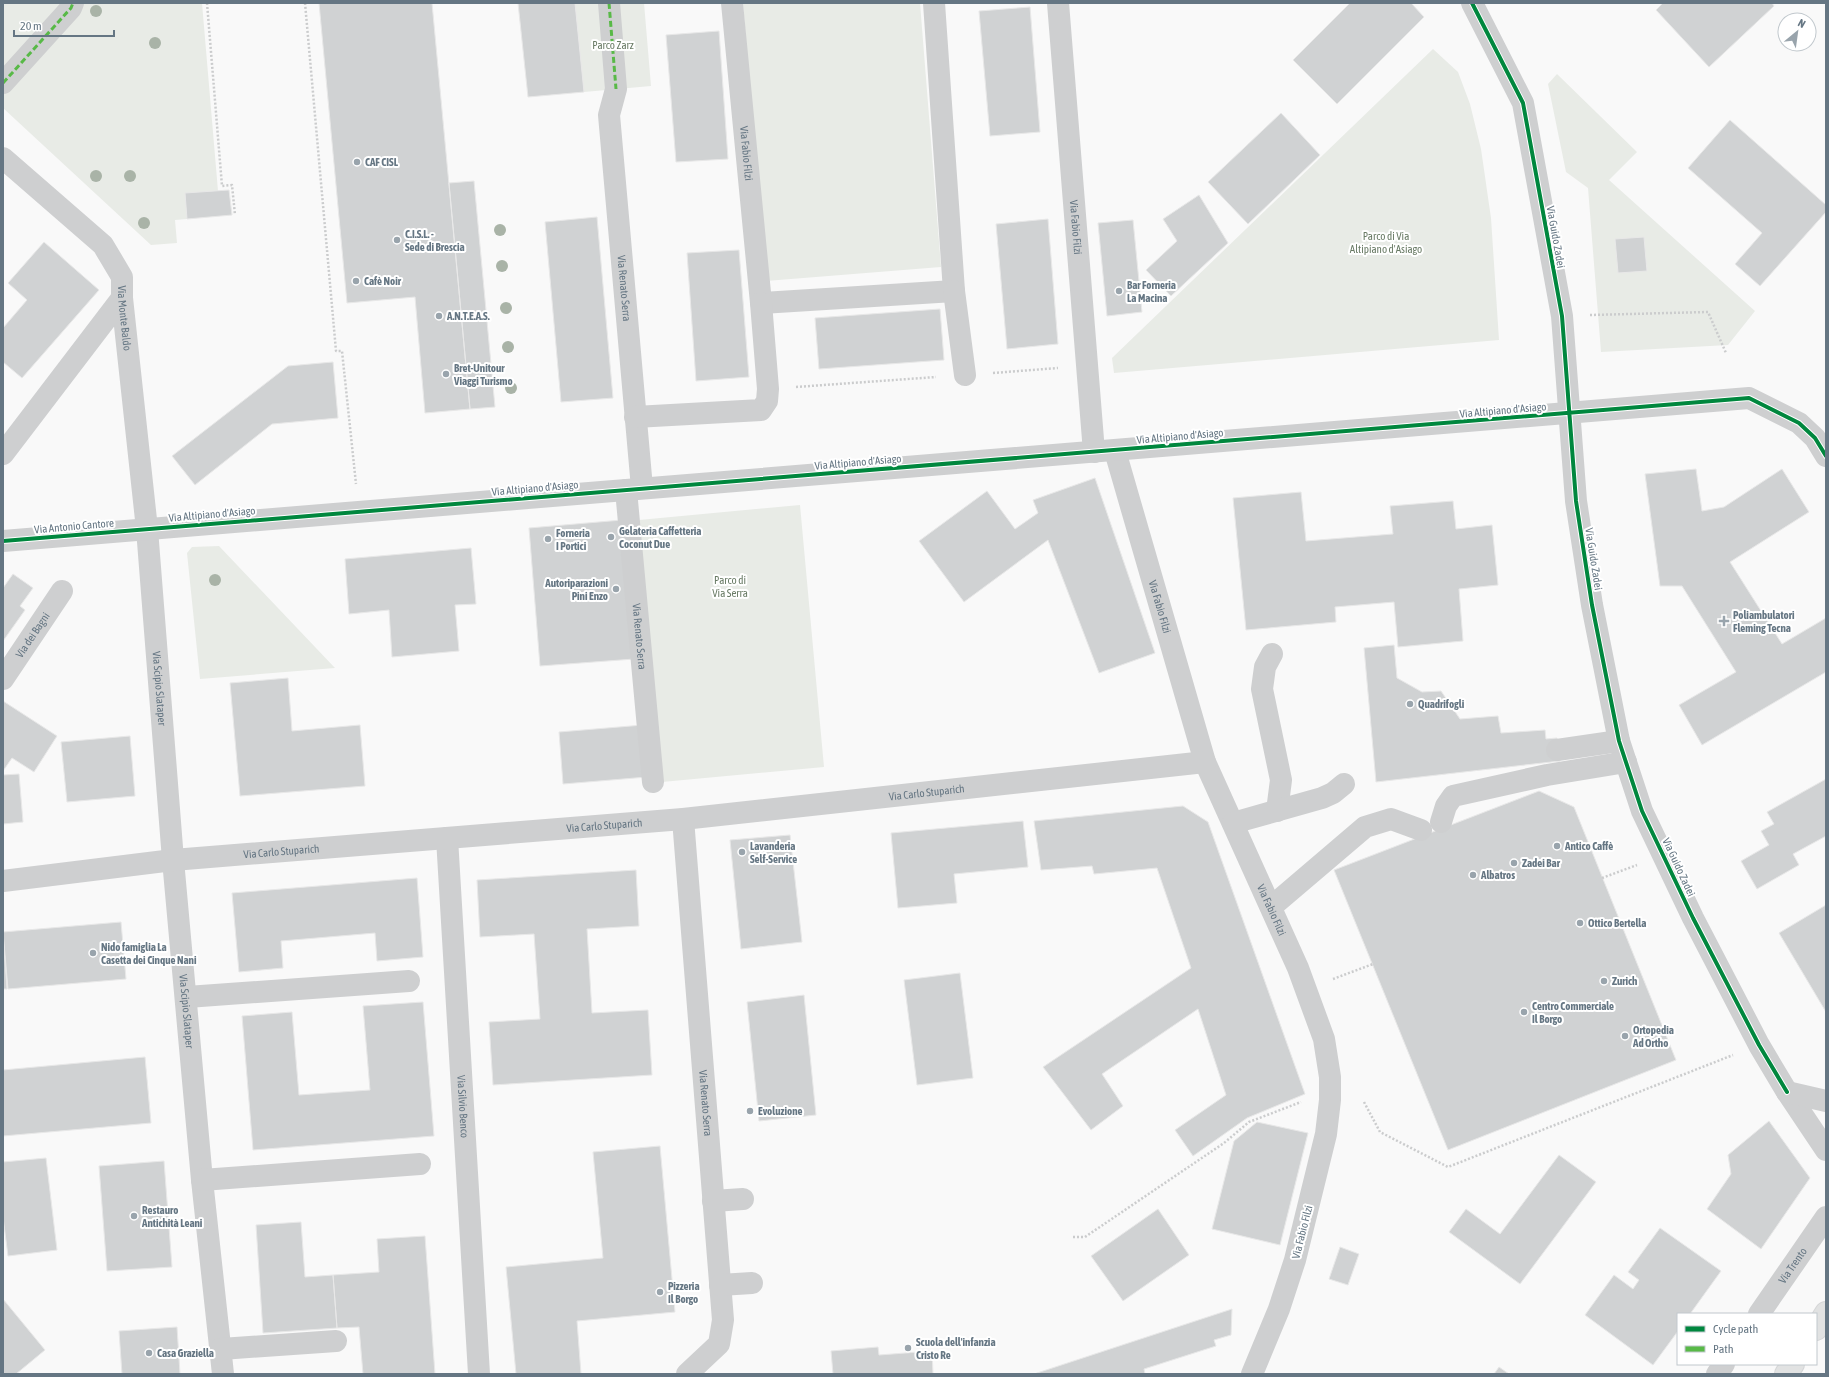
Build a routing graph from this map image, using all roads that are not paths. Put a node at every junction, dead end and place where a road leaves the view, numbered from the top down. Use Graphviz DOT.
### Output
graph roads {
  1 [pos="73,3"];
  2 [pos="609,3"];
  3 [pos="732,3"];
  4 [pos="934,3"];
  5 [pos="1058,3"];
  6 [pos="1472,3"];
  7 [pos="3,83"];
  8 [pos="3,158"];
  9 [pos="954,291"];
  10 [pos="122,298"];
  11 [pos="761,304"];
  12 [pos="965,375"];
  13 [pos="1570,414"];
  14 [pos="635,417"];
  15 [pos="1822,446"];
  16 [pos="1104,452"];
  17 [pos="3,454"];
  18 [pos="634,489"];
  19 [pos="147,529"];
  20 [pos="3,541"];
  21 [pos="62,592"];
  22 [pos="1272,654"];
  23 [pos="3,679"];
  24 [pos="1619,741"];
  25 [pos="1557,750"];
  26 [pos="1205,762"];
  27 [pos="1626,762"];
  28 [pos="652,782"];
  29 [pos="1344,784"];
  30 [pos="1277,811"];
  31 [pos="683,819"];
  32 [pos="1233,823"];
  33 [pos="447,838"];
  34 [pos="173,860"];
  35 [pos="3,881"];
  36 [pos="1271,907"];
  37 [pos="409,981"];
  38 [pos="187,997"];
  39 [pos="1787,1092"];
  40 [pos="1826,1101"];
  41 [pos="1826,1150"];
  42 [pos="420,1164"];
  43 [pos="202,1180"];
  44 [pos="743,1199"];
  45 [pos="714,1201"];
  46 [pos="1826,1217"];
  47 [pos="752,1283"];
  48 [pos="720,1285"];
  49 [pos="1760,1313"];
  50 [pos="1826,1313"];
  51 [pos="1817,1327"];
  52 [pos="336,1341"];
  53 [pos="221,1349"];
  54 [pos="1723,1365"];
  55 [pos="1792,1365"];
  56 [pos="223,1374"];
  57 [pos="479,1374"];
  58 [pos="687,1374"];
  59 [pos="1252,1374"];
  60 [pos="1718,1374"];
  61 [pos="1786,1374"];
  1 -- 7 [label="street"];
  2 -- 14 [label="street, Via Renato Serra"];
  3 -- 11 [label="street, Via Fabio Filzi"];
  4 -- 9 [label="street"];
  5 -- 16 [label="street, Via Fabio Filzi"];
  6 -- 13 [label="street, Via Guido Zadei"];
  8 -- 10 [label="street, Via Monte Baldo"];
  9 -- 11 [label="street"];
  9 -- 12 [label="street"];
  10 -- 17 [label="street"];
  10 -- 19 [label="street, Via Monte Baldo"];
  11 -- 14 [label="street, Via Fabio Filzi"];
  13 -- 15 [label="street, Via Altipiano d'Asiago"];
  13 -- 16 [label="street, Via Altipiano d'Asiago"];
  13 -- 24 [label="street, Via Guido Zadei"];
  14 -- 18 [label="street, Via Renato Serra"];
  16 -- 18 [label="street, Via Altipiano d'Asiago"];
  16 -- 26 [label="street, Via Fabio Filzi"];
  18 -- 19 [label="street, Via Altipiano d'Asiago"];
  18 -- 28 [label="street, Via Renato Serra"];
  19 -- 20 [label="street, Via Antonio Cantore"];
  19 -- 34 [label="street, Via Scipio Slataper"];
  21 -- 23 [label="street, Via dei Bagni"];
  22 -- 30 [label="street"];
  24 -- 25 [label="street"];
  24 -- 27 [label="street, Via Guido Zadei"];
  26 -- 31 [label="street, Via Carlo Stuparich"];
  26 -- 32 [label="street, Via Fabio Filzi"];
  27 -- 36 [label="street"];
  27 -- 39 [label="street, Via Guido Zadei"];
  29 -- 30 [label="street"];
  30 -- 32 [label="street"];
  31 -- 33 [label="street, Via Carlo Stuparich"];
  31 -- 45 [label="street, Via Renato Serra"];
  32 -- 36 [label="street, Via Fabio Filzi"];
  33 -- 34 [label="street, Via Carlo Stuparich"];
  33 -- 57 [label="street, Via Silvio Benco"];
  34 -- 35 [label="street, Via Carlo Stuparich"];
  34 -- 38 [label="street, Via Scipio Slataper"];
  36 -- 59 [label="street, Via Fabio Filzi"];
  37 -- 38 [label="street"];
  38 -- 43 [label="street, Via Scipio Slataper"];
  39 -- 40 [label="street"];
  39 -- 41 [label="street, Via Guido Zadei"];
  42 -- 43 [label="street"];
  43 -- 53 [label="street, Via Scipio Slataper"];
  44 -- 45 [label="street"];
  45 -- 48 [label="street, Via Renato Serra"];
  46 -- 49 [label="street, Via Trento"];
  47 -- 48 [label="street"];
  48 -- 58 [label="street, Via Renato Serra"];
  50 -- 51 [label="main road"];
  52 -- 53 [label="street"];
  53 -- 56 [label="street, Via Scipio Slataper"];
  54 -- 60 [label="street"];
  55 -- 61 [label="main road"];
}
